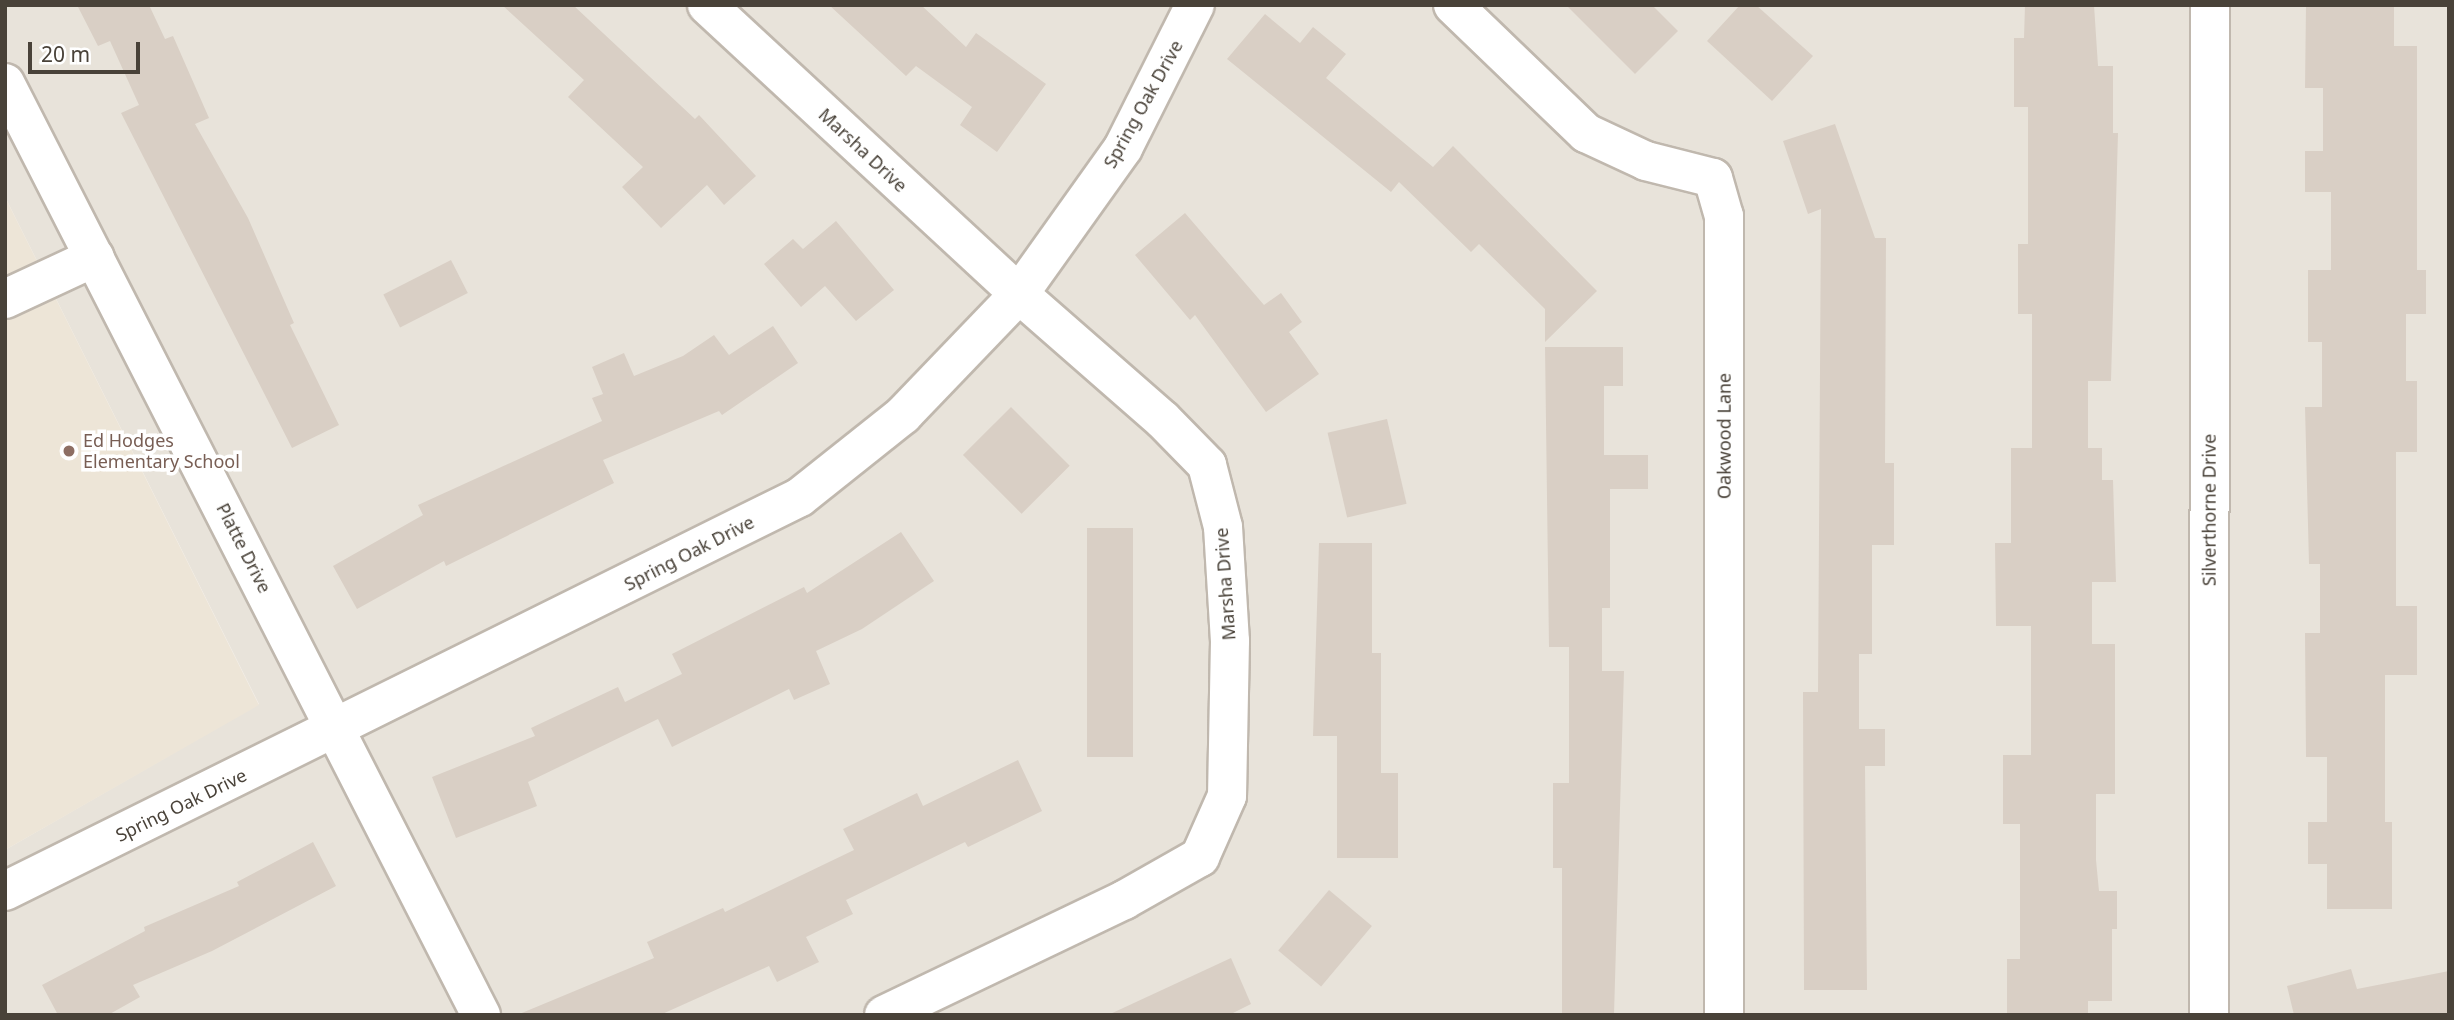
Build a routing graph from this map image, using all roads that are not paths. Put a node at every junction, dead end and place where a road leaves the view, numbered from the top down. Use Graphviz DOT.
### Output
graph roads {
  1 [pos="707,5"];
  2 [pos="1195,5"];
  3 [pos="1453,5"];
  4 [pos="2210,5"];
  5 [pos="5,83"];
  6 [pos="95,257"];
  7 [pos="1019,294"];
  8 [pos="5,299"];
  9 [pos="337,729"];
  10 [pos="5,891"];
  11 [pos="481,1015"];
  12 [pos="884,1015"];
  13 [pos="1724,1015"];
  14 [pos="2209,1015"];
  1 -- 7 [label="street, Marsha Drive"];
  2 -- 7 [label="street, Spring Oak Drive"];
  3 -- 13 [label="street, Oakwood Lane"];
  4 -- 14 [label="street, Silverthorne Drive"];
  5 -- 6 [label="street, Platte Drive"];
  6 -- 8 [label="street"];
  6 -- 9 [label="street, Platte Drive"];
  7 -- 9 [label="street, Spring Oak Drive"];
  7 -- 12 [label="street, Marsha Drive"];
  9 -- 10 [label="street, Spring Oak Drive"];
  9 -- 11 [label="street, Platte Drive"];
}
